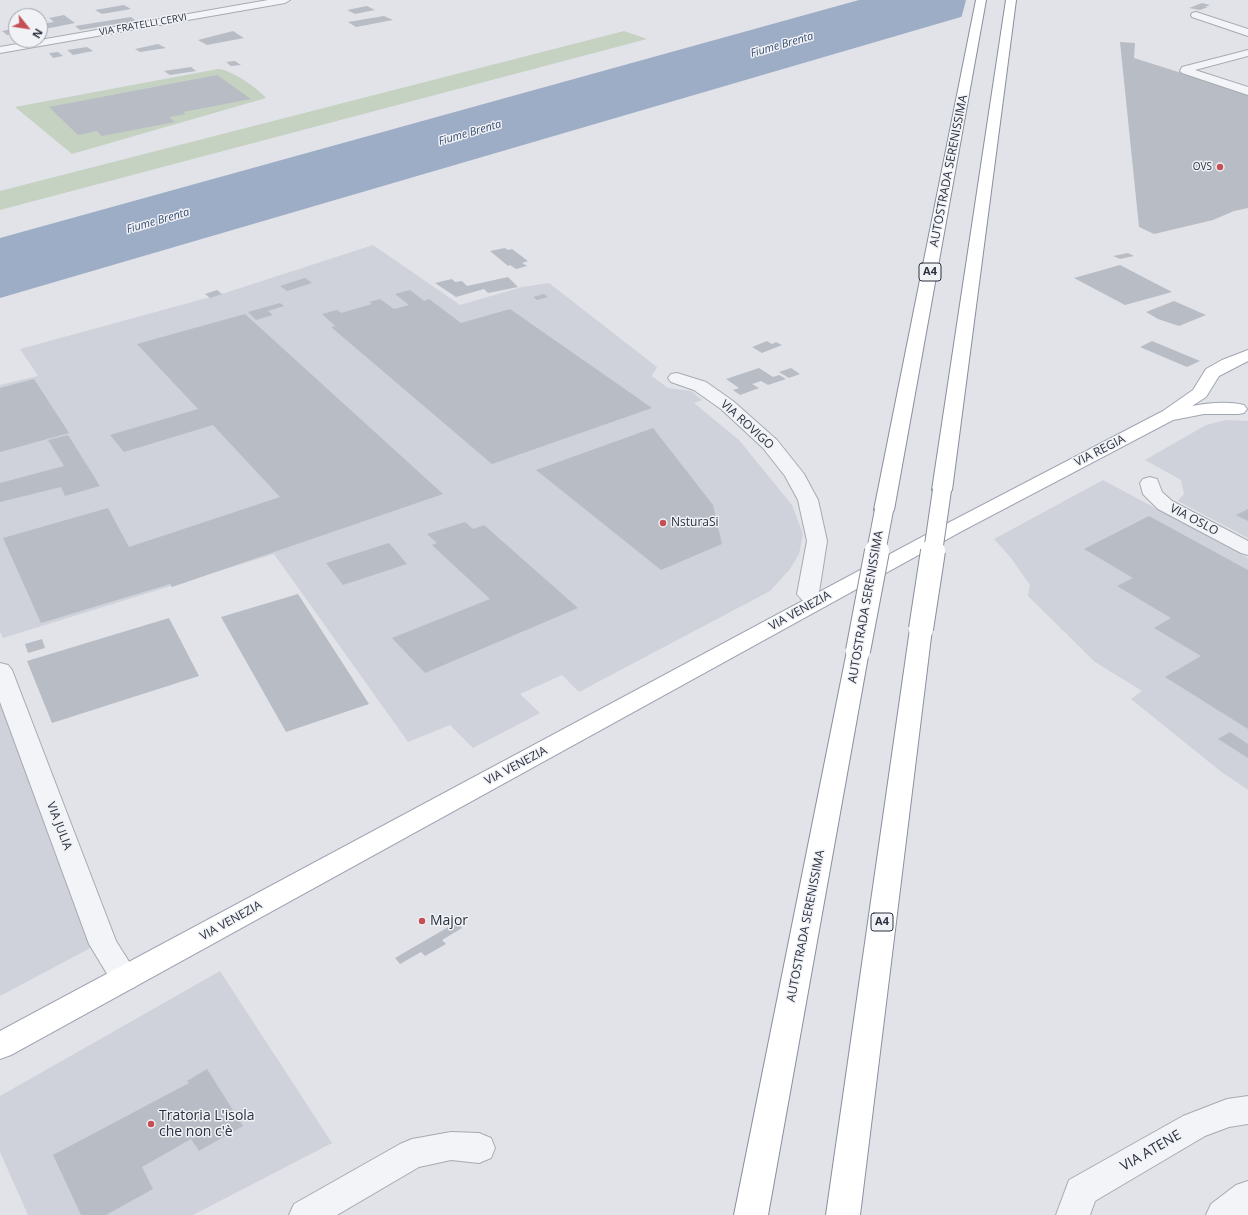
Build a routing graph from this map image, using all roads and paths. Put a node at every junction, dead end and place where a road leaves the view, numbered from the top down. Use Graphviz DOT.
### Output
graph roads {
  1 [pos="285,0"];
  2 [pos="981,0"];
  3 [pos="1011,0"];
  4 [pos="204,4"];
  5 [pos="214,12"];
  6 [pos="1196,15"];
  7 [pos="1248,33"];
  8 [pos="0,50"];
  9 [pos="1248,53"];
  10 [pos="1248,91"];
  11 [pos="1248,355"];
  12 [pos="677,378"];
  13 [pos="1208,382"];
  14 [pos="1243,410"];
  15 [pos="1169,415"];
  16 [pos="1150,483"];
  17 [pos="1031,486"];
  18 [pos="1248,549"];
  19 [pos="818,601"];
  20 [pos="0,670"];
  21 [pos="125,979"];
  22 [pos="0,1046"];
  23 [pos="1248,1110"];
  24 [pos="479,1148"];
  25 [pos="1248,1196"];
  26 [pos="306,1215"];
  27 [pos="751,1215"];
  28 [pos="843,1215"];
  29 [pos="1073,1215"];
  30 [pos="1224,1215"];
  1 -- 5 [label="street, VIA FRATELLI CERVI"];
  2 -- 27 [label="main road, AUTOSTRADA SERENISSIMA / A4, bridge"];
  3 -- 28 [label="main road, A4, bridge"];
  4 -- 5 [label="street"];
  5 -- 8 [label="street, VIA FRATELLI CERVI"];
  6 -- 7 [label="street"];
  9 -- 10 [label="street"];
  11 -- 13 [label="main road, VIA REGIA"];
  12 -- 19 [label="street, VIA ROVIGO"];
  13 -- 14 [label="main road, VIA REGIA"];
  13 -- 15 [label="main road, VIA REGIA"];
  14 -- 15 [label="main road, VIA REGIA"];
  15 -- 17 [label="main road, VIA REGIA"];
  16 -- 18 [label="street, VIA OSLO"];
  17 -- 19 [label="main road, VIA VENEZIA"];
  19 -- 21 [label="main road, VIA VENEZIA"];
  20 -- 21 [label="street, VIA JULIA"];
  21 -- 22 [label="main road, VIA VENEZIA"];
  23 -- 29 [label="street, VIA ATENE"];
  24 -- 26 [label="street"];
  25 -- 30 [label="street"];
}
